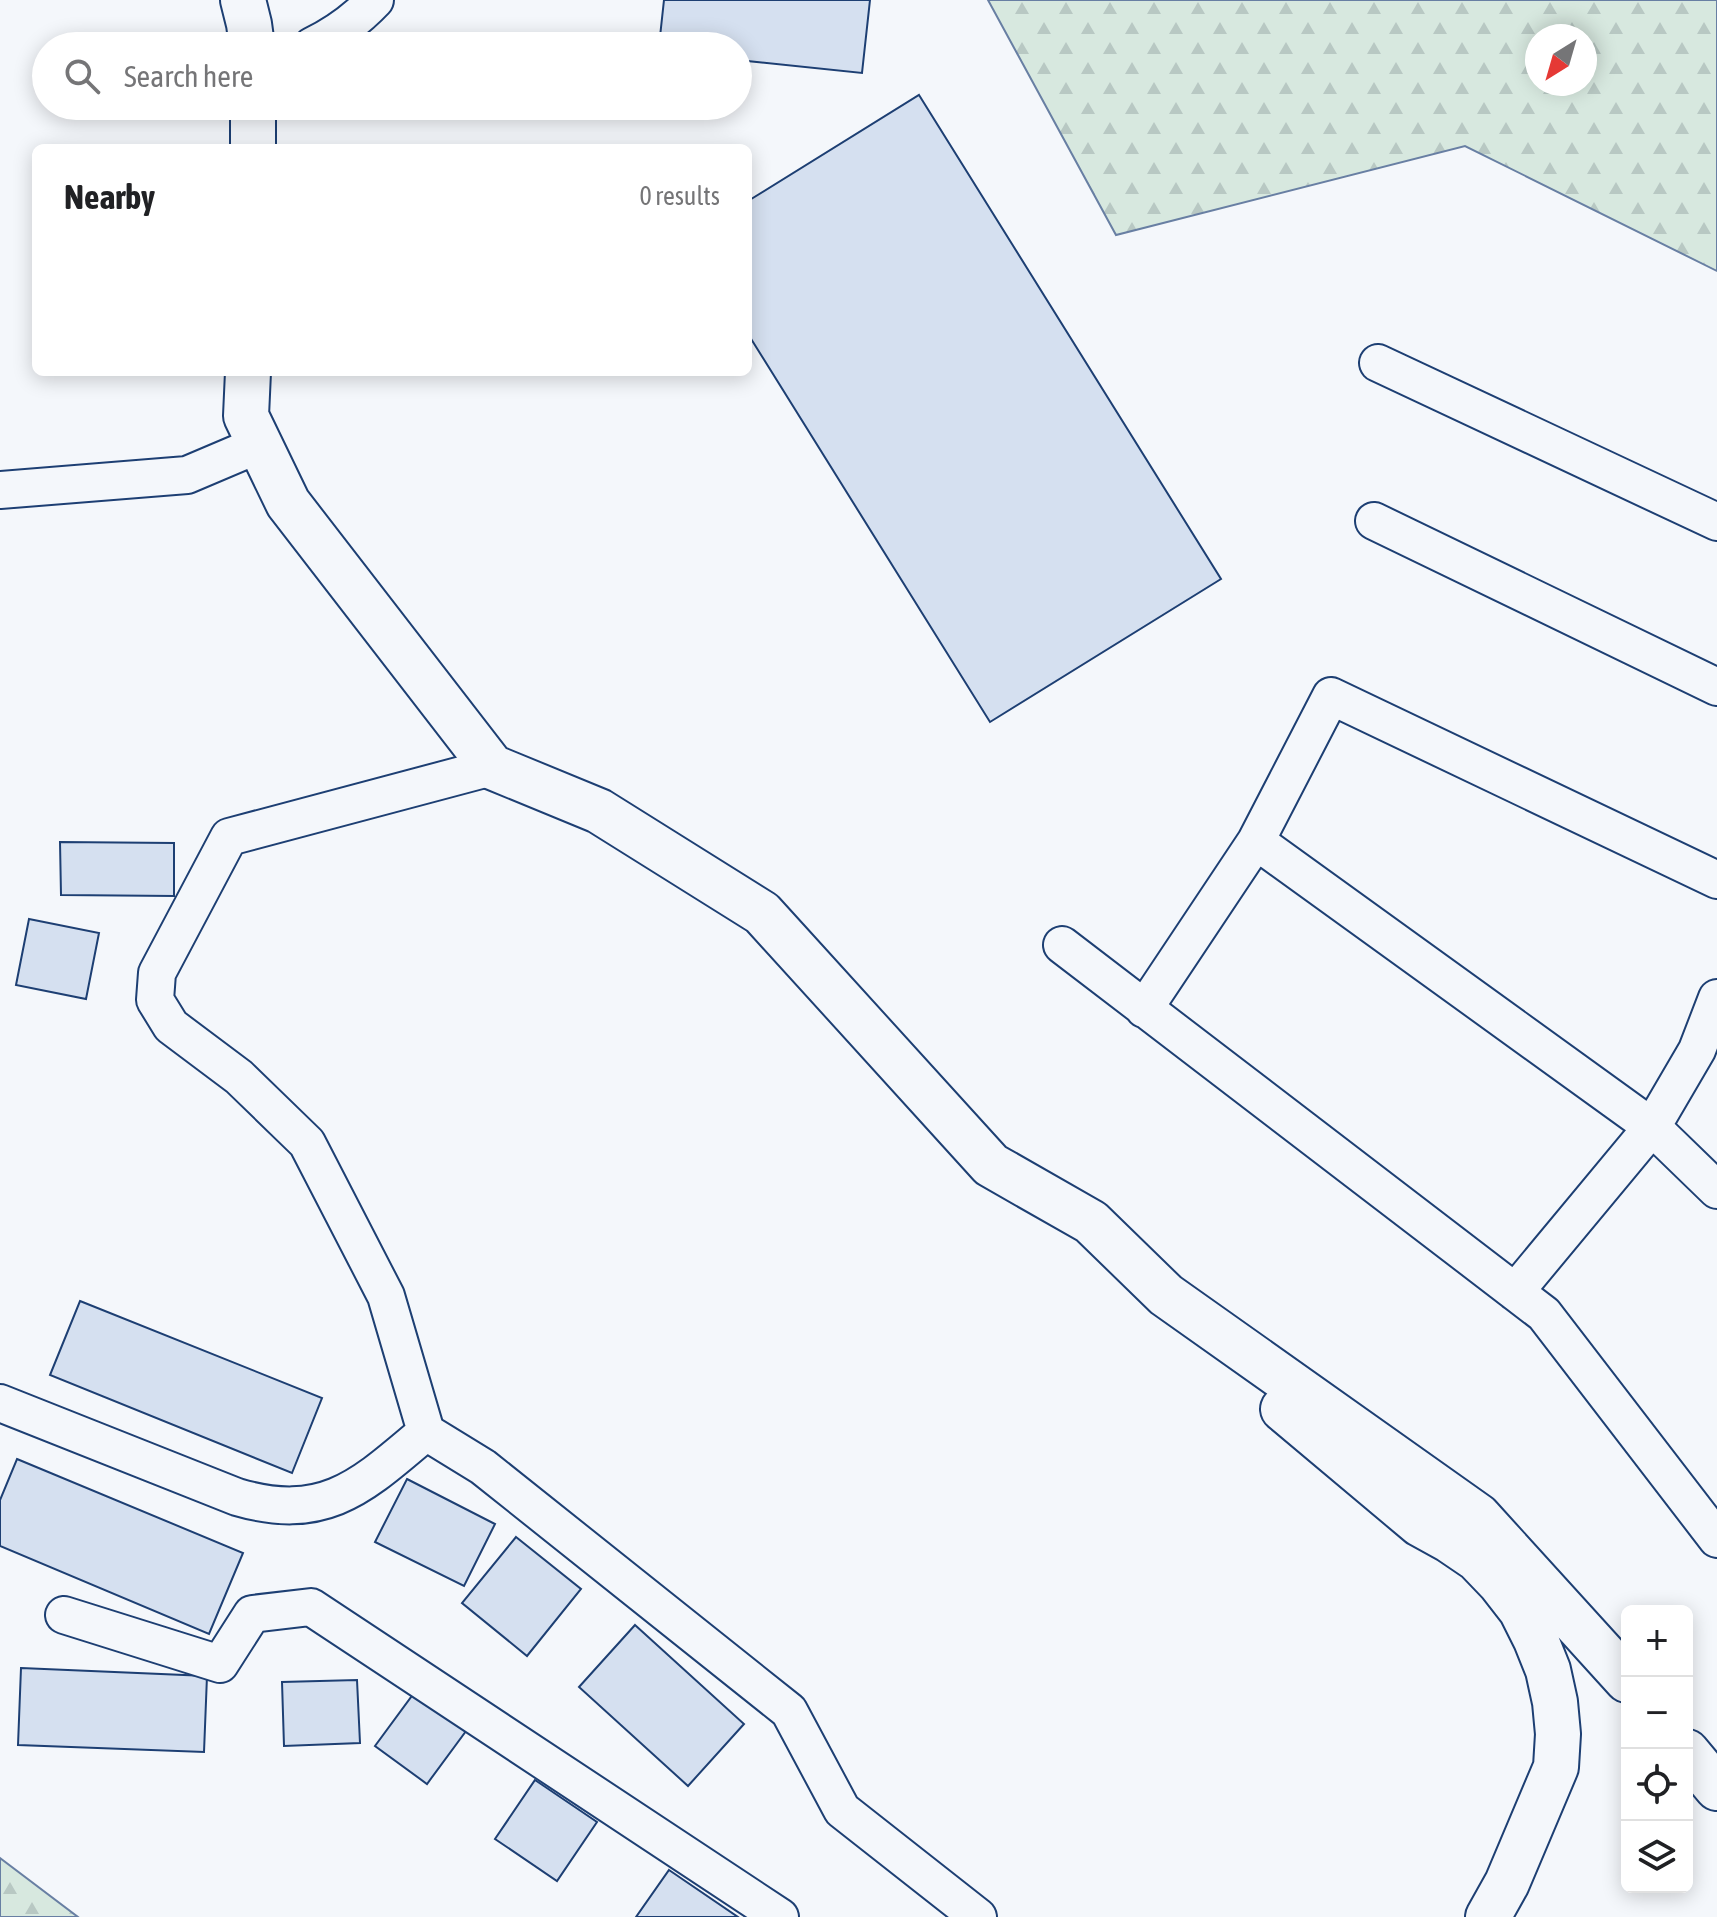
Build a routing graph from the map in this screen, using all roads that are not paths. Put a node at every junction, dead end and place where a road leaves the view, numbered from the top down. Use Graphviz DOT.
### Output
graph roads {
  1 [pos="243,0"];
  2 [pos="375,0"];
  3 [pos="250,32"];
  4 [pos="340,32"];
  5 [pos="253,120"];
  6 [pos="253,144"];
  7 [pos="1378,363"];
  8 [pos="248,376"];
  9 [pos="260,444"];
  10 [pos="0,490"];
  11 [pos="1374,521"];
  12 [pos="1717,522"];
  13 [pos="1717,687"];
  14 [pos="492,767"];
  15 [pos="1256,841"];
  16 [pos="1717,880"];
  17 [pos="1062,945"];
  18 [pos="1144,1009"];
  19 [pos="1714,1015"];
  20 [pos="1652,1127"];
  21 [pos="1717,1190"];
  22 [pos="1091,1222"];
  23 [pos="1515,1292"];
  24 [pos="0,1403"];
  25 [pos="426,1432"];
  26 [pos="1717,1539"];
  27 [pos="64,1615"];
  28 [pos="1624,1677"];
  29 [pos="1693,1759"];
  30 [pos="1717,1788"];
  31 [pos="780,1917"];
  32 [pos="978,1917"];
  33 [pos="1488,1917"];
  1 -- 3 [label="street"];
  2 -- 4 [label="street"];
  5 -- 6 [label="street"];
  7 -- 12 [label="street"];
  8 -- 9 [label="street"];
  9 -- 10 [label="street"];
  9 -- 14 [label="street"];
  11 -- 13 [label="street"];
  14 -- 22 [label="street"];
  14 -- 25 [label="street"];
  15 -- 16 [label="street"];
  15 -- 18 [label="street"];
  15 -- 20 [label="street"];
  17 -- 18 [label="street"];
  18 -- 23 [label="street"];
  19 -- 20 [label="street"];
  20 -- 21 [label="street"];
  20 -- 23 [label="street"];
  22 -- 28 [label="street"];
  22 -- 33 [label="street"];
  23 -- 26 [label="street"];
  24 -- 25 [label="street"];
  25 -- 32 [label="street"];
  27 -- 31 [label="street"];
  29 -- 30 [label="street"];
}
